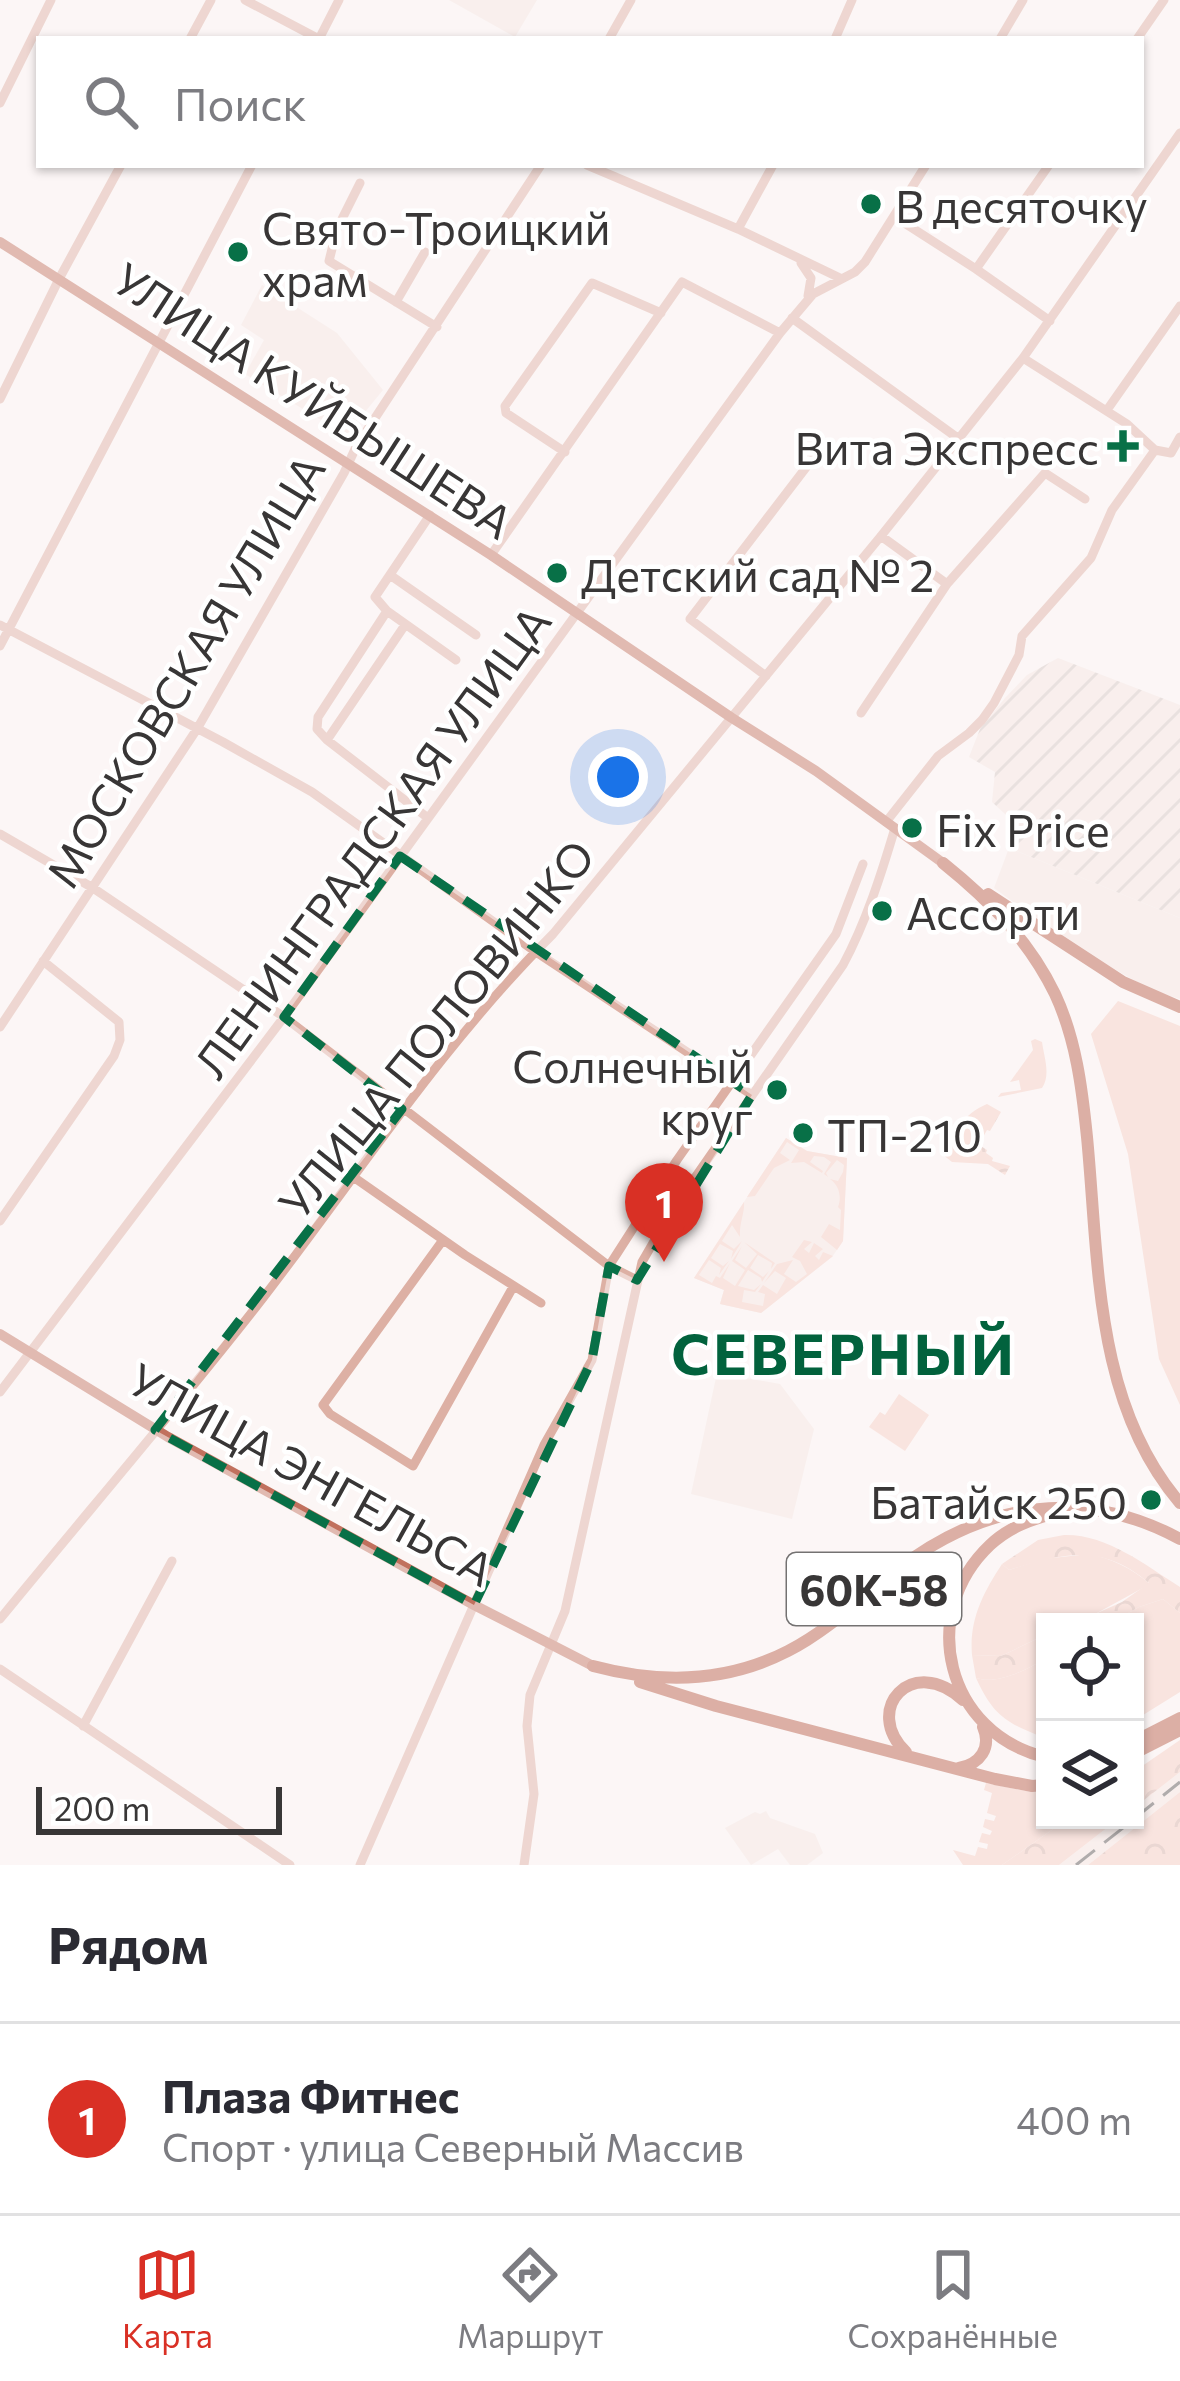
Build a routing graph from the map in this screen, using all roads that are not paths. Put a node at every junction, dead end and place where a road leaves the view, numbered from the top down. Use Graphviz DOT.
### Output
graph roads {
  1 [pos="51,0"];
  2 [pos="211,0"];
  3 [pos="245,0"];
  4 [pos="339,0"];
  5 [pos="631,0"];
  6 [pos="852,0"];
  7 [pos="1023,0"];
  8 [pos="1164,0"];
  9 [pos="192,36"];
  10 [pos="313,36"];
  11 [pos="321,36"];
  12 [pos="612,36"];
  13 [pos="836,36"];
  14 [pos="1002,36"];
  15 [pos="1139,36"];
  16 [pos="0,103"];
  17 [pos="1180,133"];
  18 [pos="119,168"];
  19 [pos="250,168"];
  20 [pos="539,168"];
  21 [pos="594,168"];
  22 [pos="771,168"];
  23 [pos="924,168"];
  24 [pos="1046,168"];
  25 [pos="360,183"];
  26 [pos="895,218"];
  27 [pos="738,229"];
  28 [pos="0,242"];
  29 [pos="424,252"];
  30 [pos="792,256"];
  31 [pos="976,269"];
  32 [pos="845,278"];
  33 [pos="59,279"];
  34 [pos="806,301"];
  35 [pos="396,302"];
  36 [pos="1180,306"];
  37 [pos="661,313"];
  38 [pos="792,318"];
  39 [pos="1049,321"];
  40 [pos="437,327"];
  41 [pos="780,333"];
  42 [pos="159,341"];
  43 [pos="1023,358"];
  44 [pos="0,399"];
  45 [pos="1107,410"];
  46 [pos="1180,437"];
  47 [pos="958,439"];
  48 [pos="1155,450"];
  49 [pos="565,452"];
  50 [pos="811,460"];
  51 [pos="348,462"];
  52 [pos="1085,499"];
  53 [pos="430,515"];
  54 [pos="881,536"];
  55 [pos="491,555"];
  56 [pos="390,575"];
  57 [pos="946,584"];
  58 [pos="387,611"];
  59 [pos="578,612"];
  60 [pos="405,625"];
  61 [pos="4,628"];
  62 [pos="476,635"];
  63 [pos="0,646"];
  64 [pos="456,660"];
  65 [pos="766,676"];
  66 [pos="861,713"];
  67 [pos="732,718"];
  68 [pos="197,729"];
  69 [pos="327,740"];
  70 [pos="428,818"];
  71 [pos="891,825"];
  72 [pos="0,834"];
  73 [pos="400,856"];
  74 [pos="943,862"];
  75 [pos="863,864"];
  76 [pos="93,888"];
  77 [pos="536,952"];
  78 [pos="44,961"];
  79 [pos="1180,1007"];
  80 [pos="284,1017"];
  81 [pos="0,1027"];
  82 [pos="732,1083"];
  83 [pos="752,1095"];
  84 [pos="402,1109"];
  85 [pos="352,1176"];
  86 [pos="0,1221"];
  87 [pos="442,1240"];
  88 [pos="609,1266"];
  89 [pos="637,1280"];
  90 [pos="513,1287"];
  91 [pos="541,1303"];
  92 [pos="0,1334"];
  93 [pos="29,1352"];
  94 [pos="0,1392"];
  95 [pos="155,1430"];
  96 [pos="1180,1503"];
  97 [pos="1158,1527"];
  98 [pos="1180,1539"];
  99 [pos="172,1561"];
  100 [pos="474,1605"];
  101 [pos="0,1619"];
  102 [pos="551,1647"];
  103 [pos="593,1666"];
  104 [pos="0,1669"];
  105 [pos="972,1711"];
  106 [pos="1180,1718"];
  107 [pos="83,1726"];
  108 [pos="1180,1730"];
  109 [pos="1144,1736"];
  110 [pos="1144,1748"];
  111 [pos="1036,1753"];
  112 [pos="912,1757"];
  113 [pos="958,1768"];
  114 [pos="1036,1785"];
  115 [pos="290,1865"];
  116 [pos="360,1865"];
  117 [pos="524,1865"];
  1 -- 16 [label="street"];
  2 -- 9 [label="street"];
  3 -- 10 [label="street"];
  4 -- 11 [label="street"];
  5 -- 12 [label="street"];
  6 -- 13 [label="street"];
  7 -- 14 [label="street"];
  8 -- 15 [label="street"];
  17 -- 39 [label="street, УЛИЦА ПОЛОВИНКО"];
  18 -- 33 [label="street"];
  19 -- 42 [label="street"];
  20 -- 40 [label="street, МОСКОВСКАЯ УЛИЦА"];
  21 -- 27 [label="street"];
  22 -- 27 [label="street"];
  23 -- 26 [label="street, ЛЕНИНГРАДСКАЯ УЛИЦА"];
  24 -- 31 [label="street"];
  25 -- 35 [label="street"];
  26 -- 31 [label="street"];
  26 -- 32 [label="street, ЛЕНИНГРАДСКАЯ УЛИЦА"];
  27 -- 30 [label="street"];
  28 -- 33 [label="main road, УЛИЦА КУЙБЫШЕВА"];
  29 -- 35 [label="street"];
  30 -- 32 [label="street"];
  30 -- 34 [label="street"];
  31 -- 39 [label="street"];
  32 -- 34 [label="street, ЛЕНИНГРАДСКАЯ УЛИЦА"];
  33 -- 42 [label="main road, УЛИЦА КУЙБЫШЕВА"];
  33 -- 44 [label="street"];
  34 -- 38 [label="street, ЛЕНИНГРАДСКАЯ УЛИЦА"];
  35 -- 40 [label="street"];
  36 -- 45 [label="street"];
  37 -- 41 [label="street"];
  37 -- 49 [label="street"];
  37 -- 49 [label="street"];
  38 -- 41 [label="street, ЛЕНИНГРАДСКАЯ УЛИЦА"];
  38 -- 47 [label="street"];
  39 -- 43 [label="street, УЛИЦА ПОЛОВИНКО"];
  40 -- 51 [label="street, МОСКОВСКАЯ УЛИЦА"];
  41 -- 59 [label="street, ЛЕНИНГРАДСКАЯ УЛИЦА"];
  42 -- 51 [label="main road, УЛИЦА КУЙБЫШЕВА"];
  42 -- 61 [label="street"];
  43 -- 45 [label="street"];
  43 -- 47 [label="street, УЛИЦА ПОЛОВИНКО"];
  45 -- 48 [label="street"];
  46 -- 48 [label="street"];
  47 -- 54 [label="street, УЛИЦА ПОЛОВИНКО"];
  48 -- 71 [label="street"];
  49 -- 55 [label="street"];
  50 -- 65 [label="street"];
  51 -- 53 [label="main road, УЛИЦА КУЙБЫШЕВА"];
  51 -- 68 [label="street, МОСКОВСКАЯ УЛИЦА"];
  52 -- 57 [label="street"];
  53 -- 55 [label="main road, УЛИЦА КУЙБЫШЕВА"];
  53 -- 56 [label="street"];
  54 -- 57 [label="street"];
  54 -- 65 [label="street, УЛИЦА ПОЛОВИНКО"];
  55 -- 59 [label="main road, УЛИЦА КУЙБЫШЕВА"];
  56 -- 58 [label="street"];
  56 -- 62 [label="street"];
  57 -- 66 [label="street"];
  58 -- 60 [label="street"];
  58 -- 69 [label="street"];
  59 -- 67 [label="main road, УЛИЦА КУЙБЫШЕВА"];
  59 -- 70 [label="street, ЛЕНИНГРАДСКАЯ УЛИЦА"];
  60 -- 64 [label="street"];
  60 -- 69 [label="street"];
  61 -- 63 [label="street"];
  61 -- 68 [label="street"];
  65 -- 67 [label="street, УЛИЦА ПОЛОВИНКО"];
  67 -- 71 [label="main road, УЛИЦА КУЙБЫШЕВА"];
  67 -- 77 [label="street, УЛИЦА ПОЛОВИНКО"];
  68 -- 73 [label="street"];
  68 -- 76 [label="street, МОСКОВСКАЯ УЛИЦА"];
  69 -- 70 [label="street"];
  70 -- 73 [label="street, ЛЕНИНГРАДСКАЯ УЛИЦА"];
  71 -- 74 [label="main road, УЛИЦА КУЙБЫШЕВА"];
  71 -- 83 [label="street"];
  72 -- 76 [label="street"];
  73 -- 77 [label="street"];
  73 -- 80 [label="street, ЛЕНИНГРАДСКАЯ УЛИЦА"];
  74 -- 79 [label="highway"];
  74 -- 96 [label="highway"];
  75 -- 82 [label="street"];
  76 -- 78 [label="street, МОСКОВСКАЯ УЛИЦА"];
  76 -- 80 [label="street"];
  77 -- 82 [label="street"];
  77 -- 84 [label="street, УЛИЦА ПОЛОВИНКО"];
  78 -- 81 [label="street, МОСКОВСКАЯ УЛИЦА"];
  78 -- 86 [label="street"];
  80 -- 84 [label="street"];
  80 -- 93 [label="street, ЛЕНИНГРАДСКАЯ УЛИЦА"];
  82 -- 83 [label="street"];
  82 -- 88 [label="street"];
  83 -- 89 [label="street"];
  84 -- 85 [label="street, УЛИЦА ПОЛОВИНКО"];
  84 -- 88 [label="street"];
  85 -- 87 [label="street"];
  85 -- 95 [label="street, УЛИЦА ПОЛОВИНКО"];
  87 -- 90 [label="street"];
  87 -- 90 [label="street"];
  88 -- 89 [label="street"];
  88 -- 100 [label="street"];
  89 -- 102 [label="street"];
  90 -- 91 [label="street"];
  92 -- 93 [label="main road, УЛИЦА ЭНГЕЛЬСА"];
  93 -- 94 [label="street, ЛЕНИНГРАДСКАЯ УЛИЦА"];
  93 -- 95 [label="main road, УЛИЦА ЭНГЕЛЬСА"];
  95 -- 100 [label="main road, УЛИЦА ЭНГЕЛЬСА"];
  95 -- 101 [label="street, УЛИЦА ПОЛОВИНКО"];
  97 -- 98 [label="highway, 60К-58"];
  97 -- 103 [label="highway, 60К-58"];
  97 -- 105 [label="highway"];
  99 -- 107 [label="street"];
  100 -- 102 [label="main road, УЛИЦА ЭНГЕЛЬСА"];
  100 -- 116 [label="street"];
  102 -- 103 [label="main road, УЛИЦА ЭНГЕЛЬСА"];
  102 -- 117 [label="street"];
  103 -- 112 [label="highway"];
  104 -- 107 [label="street"];
  105 -- 111 [label="highway"];
  105 -- 112 [label="highway"];
  105 -- 113 [label="highway"];
  106 -- 109 [label="highway"];
  107 -- 115 [label="street"];
  108 -- 110 [label="highway"];
  112 -- 113 [label="highway"];
  113 -- 114 [label="highway"];
}
